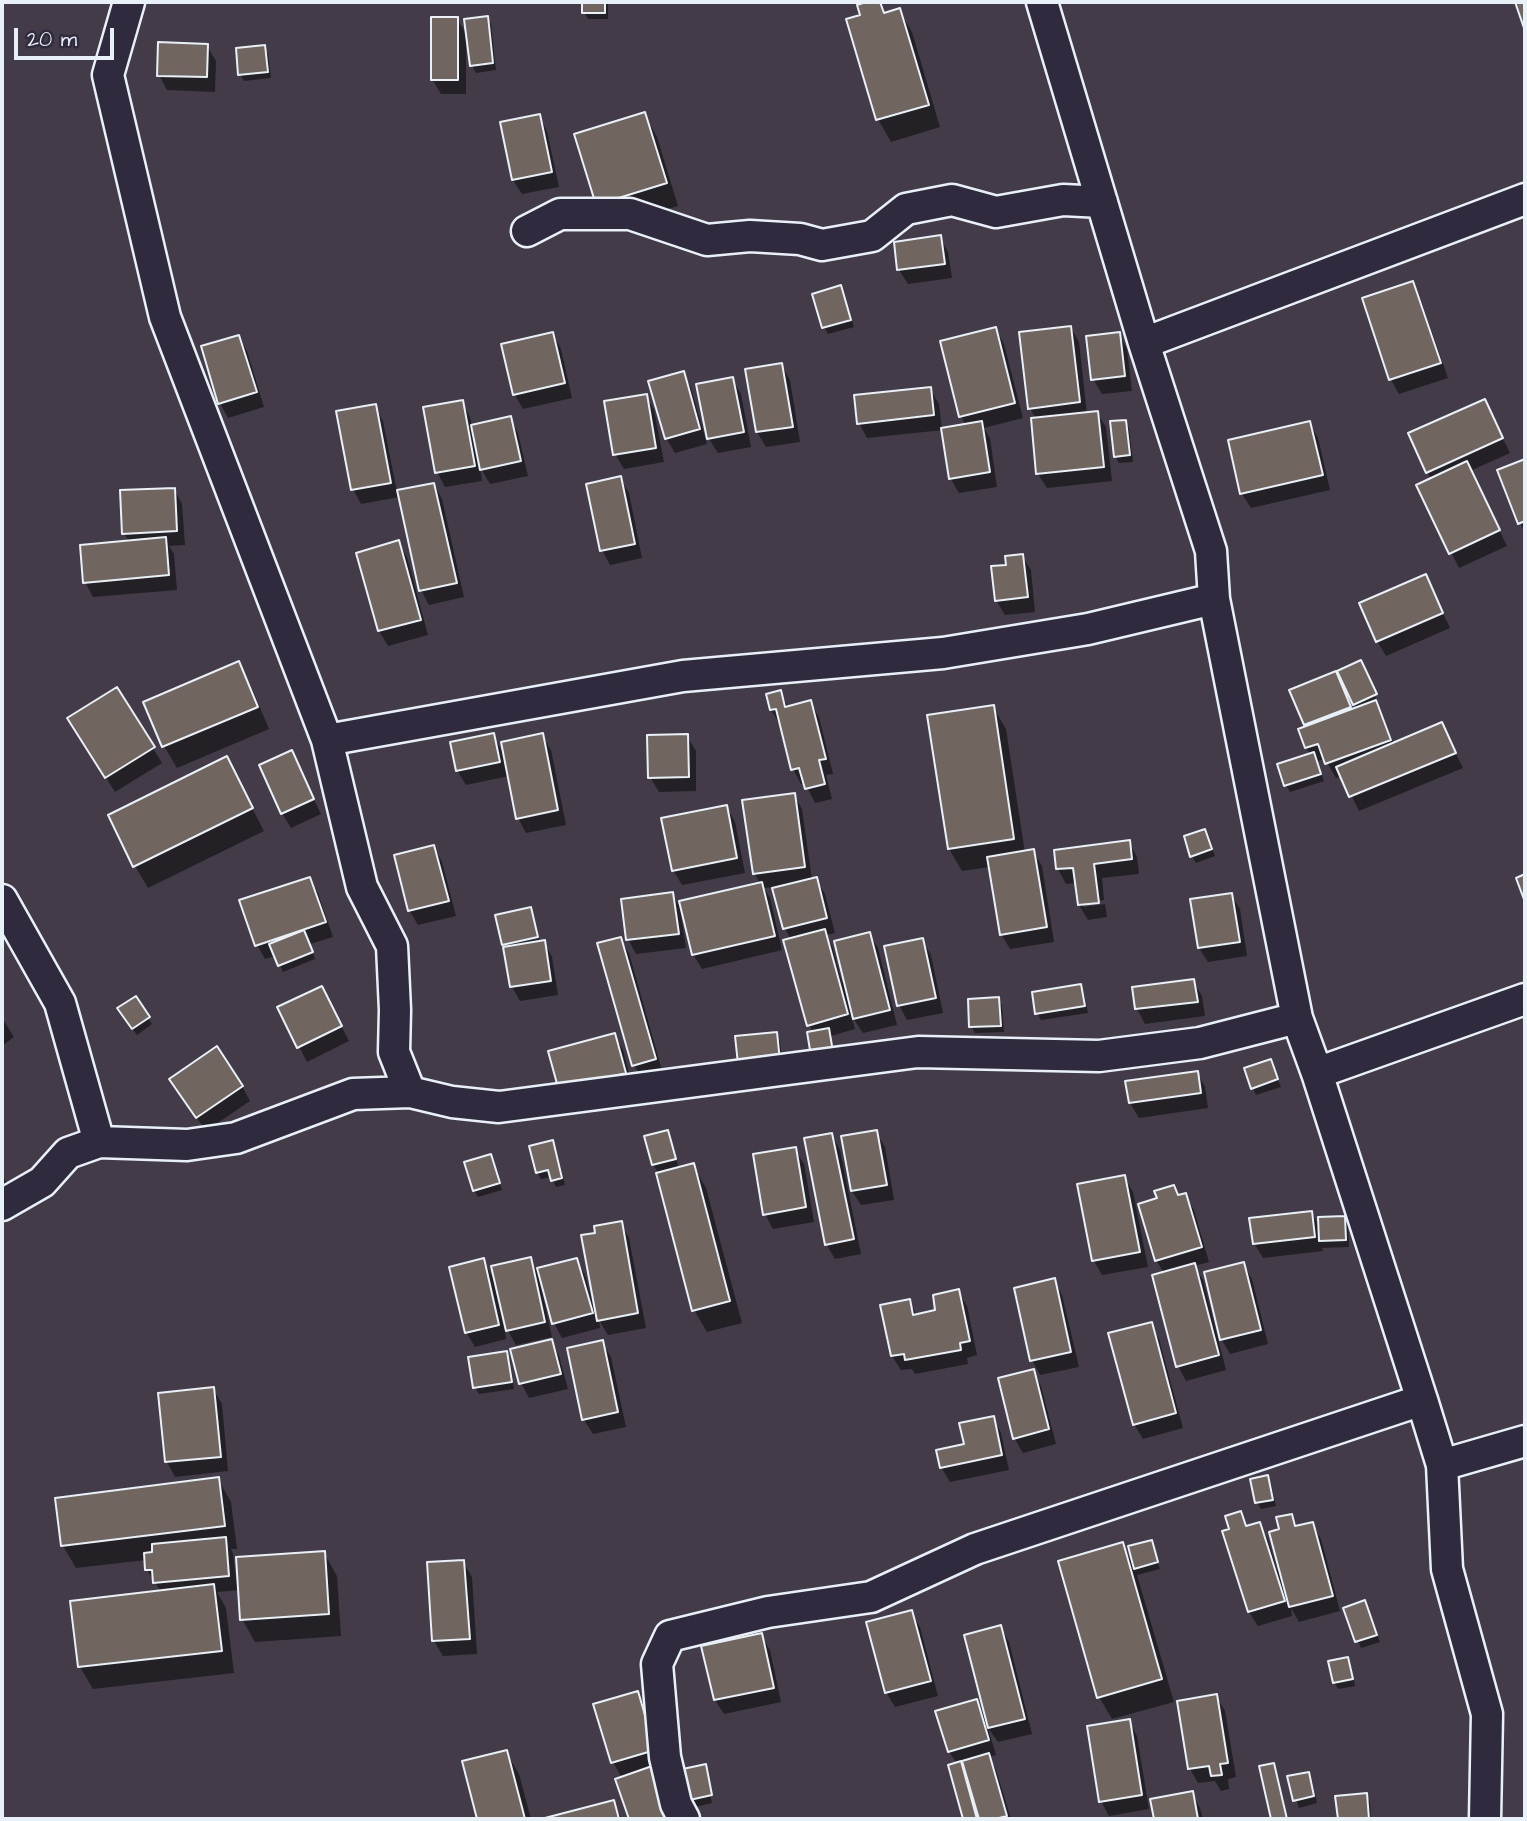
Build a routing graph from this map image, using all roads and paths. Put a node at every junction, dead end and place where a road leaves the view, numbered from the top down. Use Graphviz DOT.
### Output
graph roads {
  1 [pos="129,2"];
  2 [pos="1042,2"];
  3 [pos="1525,199"];
  4 [pos="1102,202"];
  5 [pos="527,231"];
  6 [pos="1144,343"];
  7 [pos="1214,599"];
  8 [pos="327,740"];
  9 [pos="2,900"];
  10 [pos="1525,999"];
  11 [pos="1297,1018"];
  12 [pos="1317,1073"];
  13 [pos="410,1092"];
  14 [pos="99,1142"];
  15 [pos="2,1205"];
  16 [pos="1422,1400"];
  17 [pos="1525,1441"];
  18 [pos="1442,1465"];
  19 [pos="684,1819"];
  20 [pos="1485,1819"];
  1 -- 8 [label="street"];
  2 -- 4 [label="street"];
  3 -- 6 [label="street"];
  4 -- 5 [label="street"];
  4 -- 6 [label="street"];
  6 -- 7 [label="street"];
  7 -- 8 [label="street"];
  7 -- 11 [label="street"];
  8 -- 13 [label="street"];
  9 -- 14 [label="street"];
  10 -- 12 [label="street"];
  11 -- 12 [label="street"];
  11 -- 13 [label="street"];
  12 -- 16 [label="street"];
  13 -- 14 [label="street"];
  14 -- 15 [label="street"];
  16 -- 18 [label="street"];
  16 -- 19 [label="street"];
  17 -- 18 [label="street"];
  18 -- 20 [label="street"];
}
